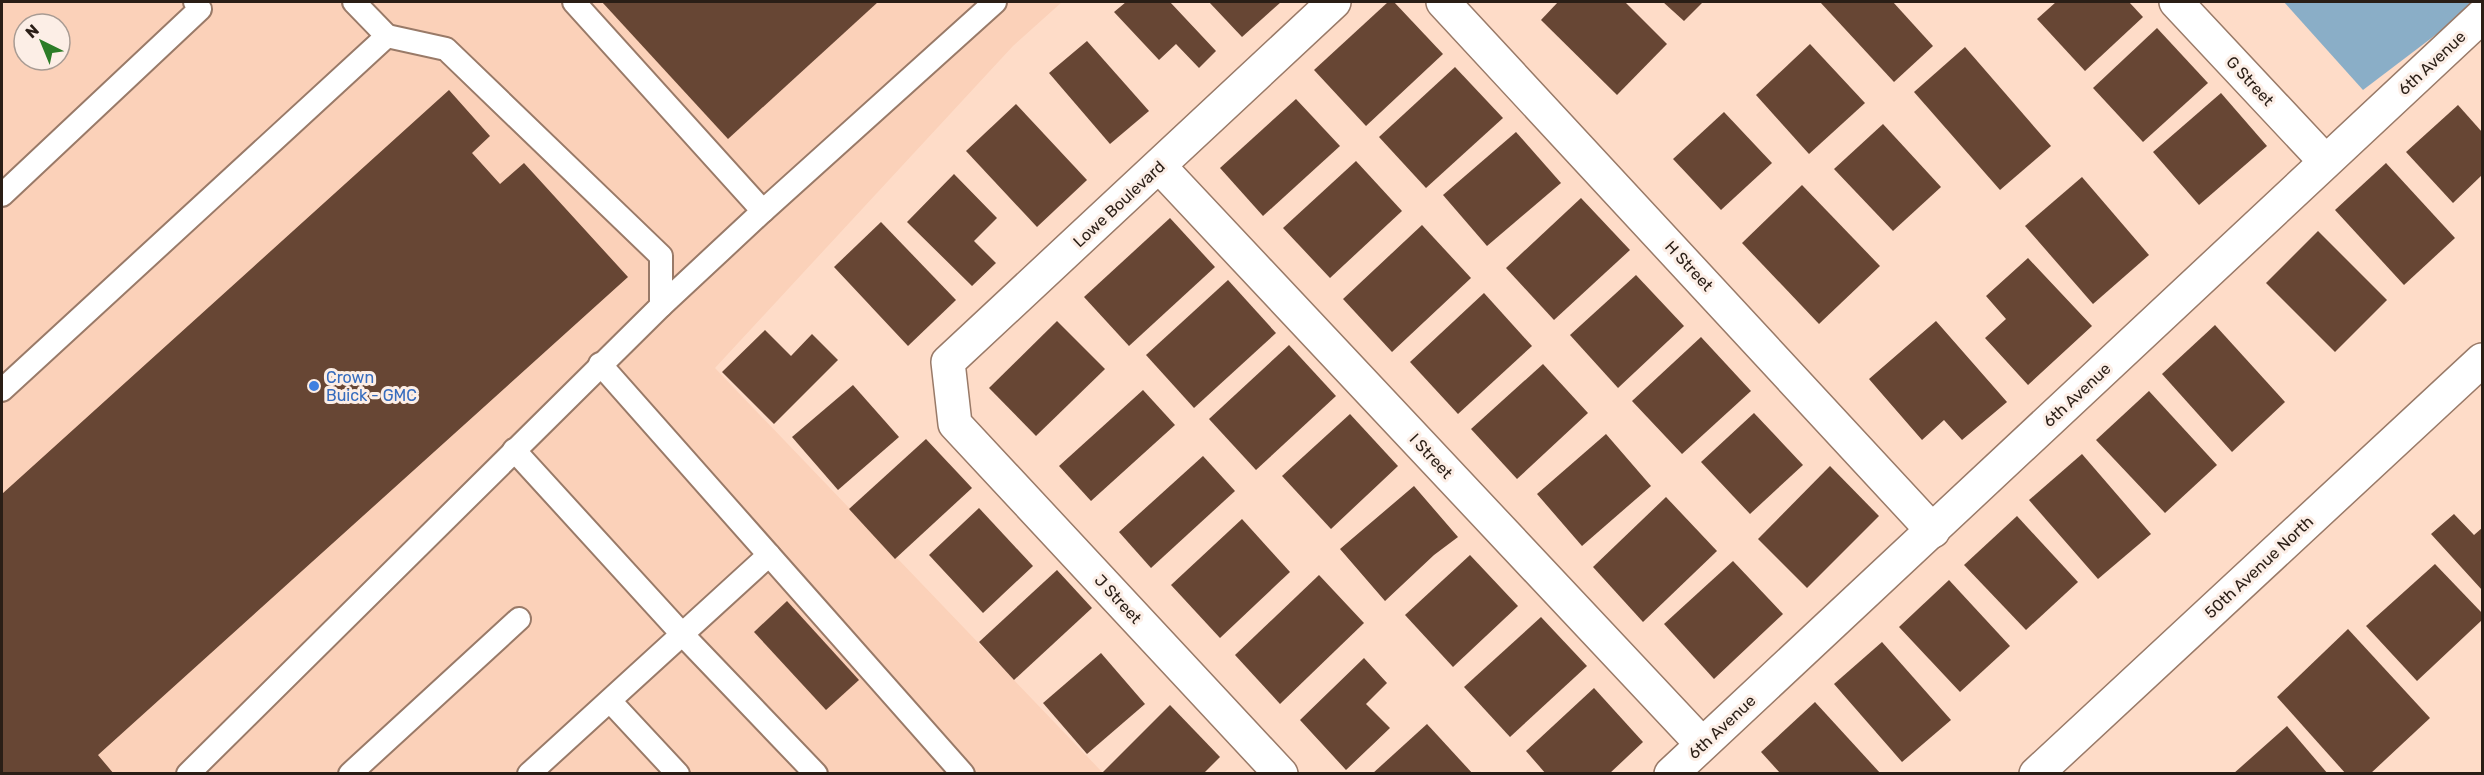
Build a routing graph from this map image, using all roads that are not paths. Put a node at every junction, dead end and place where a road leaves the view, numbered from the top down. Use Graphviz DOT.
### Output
graph roads {
  1 [pos="195,2"];
  2 [pos="354,2"];
  3 [pos="574,2"];
  4 [pos="995,2"];
  5 [pos="1334,2"];
  6 [pos="1443,2"];
  7 [pos="2175,2"];
  8 [pos="2482,16"];
  9 [pos="387,36"];
  10 [pos="2325,161"];
  11 [pos="1160,167"];
  12 [pos="2,195"];
  13 [pos="763,211"];
  14 [pos="661,306"];
  15 [pos="2482,360"];
  16 [pos="600,364"];
  17 [pos="2,390"];
  18 [pos="955,423"];
  19 [pos="514,450"];
  20 [pos="1934,531"];
  21 [pos="770,555"];
  22 [pos="519,619"];
  23 [pos="682,634"];
  24 [pos="610,700"];
  25 [pos="1702,744"];
  26 [pos="534,772"];
  27 [pos="188,774"];
  28 [pos="350,774"];
  29 [pos="678,774"];
  30 [pos="816,774"];
  31 [pos="963,774"];
  32 [pos="1281,774"];
  33 [pos="1671,774"];
  34 [pos="2036,774"];
  1 -- 12 [label="lane"];
  2 -- 9 [label="lane"];
  3 -- 13 [label="lane"];
  4 -- 13 [label="lane"];
  5 -- 11 [label="street, Lowe Boulevard"];
  6 -- 20 [label="street, H Street"];
  7 -- 10 [label="street, G Street"];
  8 -- 10 [label="street, 6th Avenue"];
  9 -- 14 [label="lane"];
  9 -- 17 [label="lane"];
  10 -- 20 [label="street, 6th Avenue"];
  11 -- 18 [label="street, Lowe Boulevard"];
  11 -- 25 [label="street, I Street"];
  13 -- 14 [label="lane"];
  14 -- 16 [label="lane"];
  15 -- 34 [label="street, 50th Avenue North"];
  16 -- 19 [label="lane"];
  16 -- 21 [label="lane"];
  18 -- 32 [label="street, J Street"];
  19 -- 23 [label="lane"];
  19 -- 27 [label="lane"];
  20 -- 25 [label="street, 6th Avenue"];
  21 -- 23 [label="lane"];
  21 -- 31 [label="lane"];
  22 -- 28 [label="lane"];
  23 -- 24 [label="lane"];
  23 -- 30 [label="lane"];
  24 -- 26 [label="lane"];
  24 -- 29 [label="lane"];
  25 -- 33 [label="street, 6th Avenue"];
}
